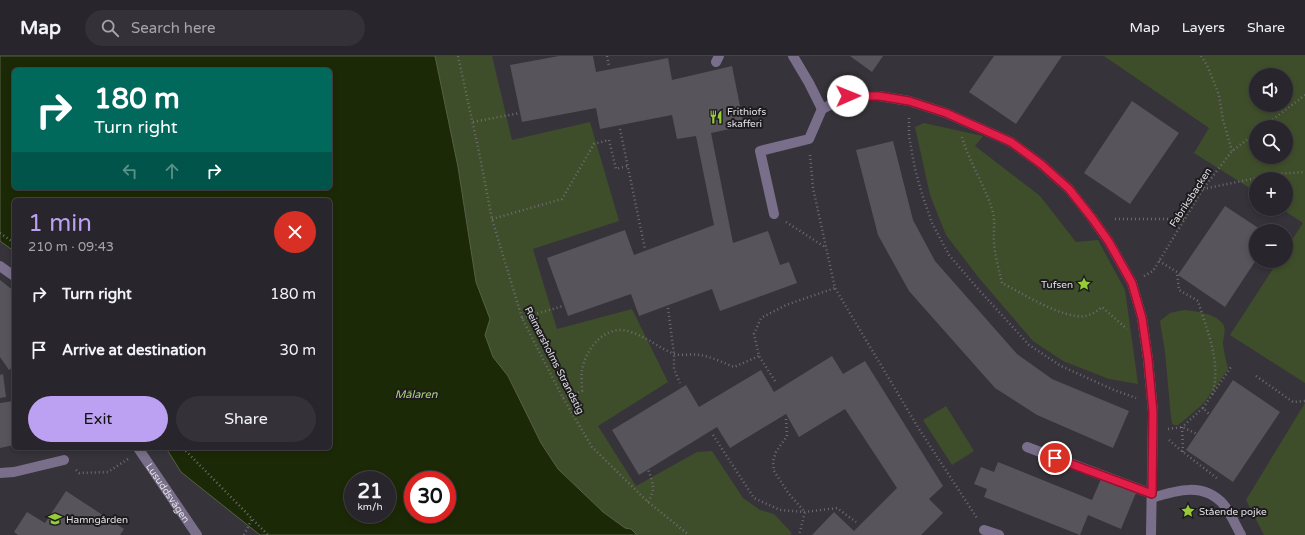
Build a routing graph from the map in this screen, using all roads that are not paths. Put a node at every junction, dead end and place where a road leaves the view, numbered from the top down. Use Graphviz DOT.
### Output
graph roads {
  1 [pos="793,56"];
  2 [pos="822,110"];
  3 [pos="774,214"];
  4 [pos="0,266"];
  5 [pos="12,275"];
  6 [pos="1027,447"];
  7 [pos="140,450"];
  8 [pos="64,460"];
  9 [pos="0,473"];
  10 [pos="1152,496"];
  11 [pos="984,530"];
  12 [pos="197,535"];
  13 [pos="999,535"];
  14 [pos="1150,535"];
  15 [pos="1241,535"];
  1 -- 2 [label="street"];
  2 -- 3 [label="street"];
  2 -- 10 [label="street"];
  4 -- 5 [label="street"];
  6 -- 10 [label="street"];
  7 -- 12 [label="street, Lusuddsvägen"];
  8 -- 9 [label="street"];
  10 -- 14 [label="street"];
  10 -- 15 [label="street"];
  11 -- 13 [label="street"];
}
